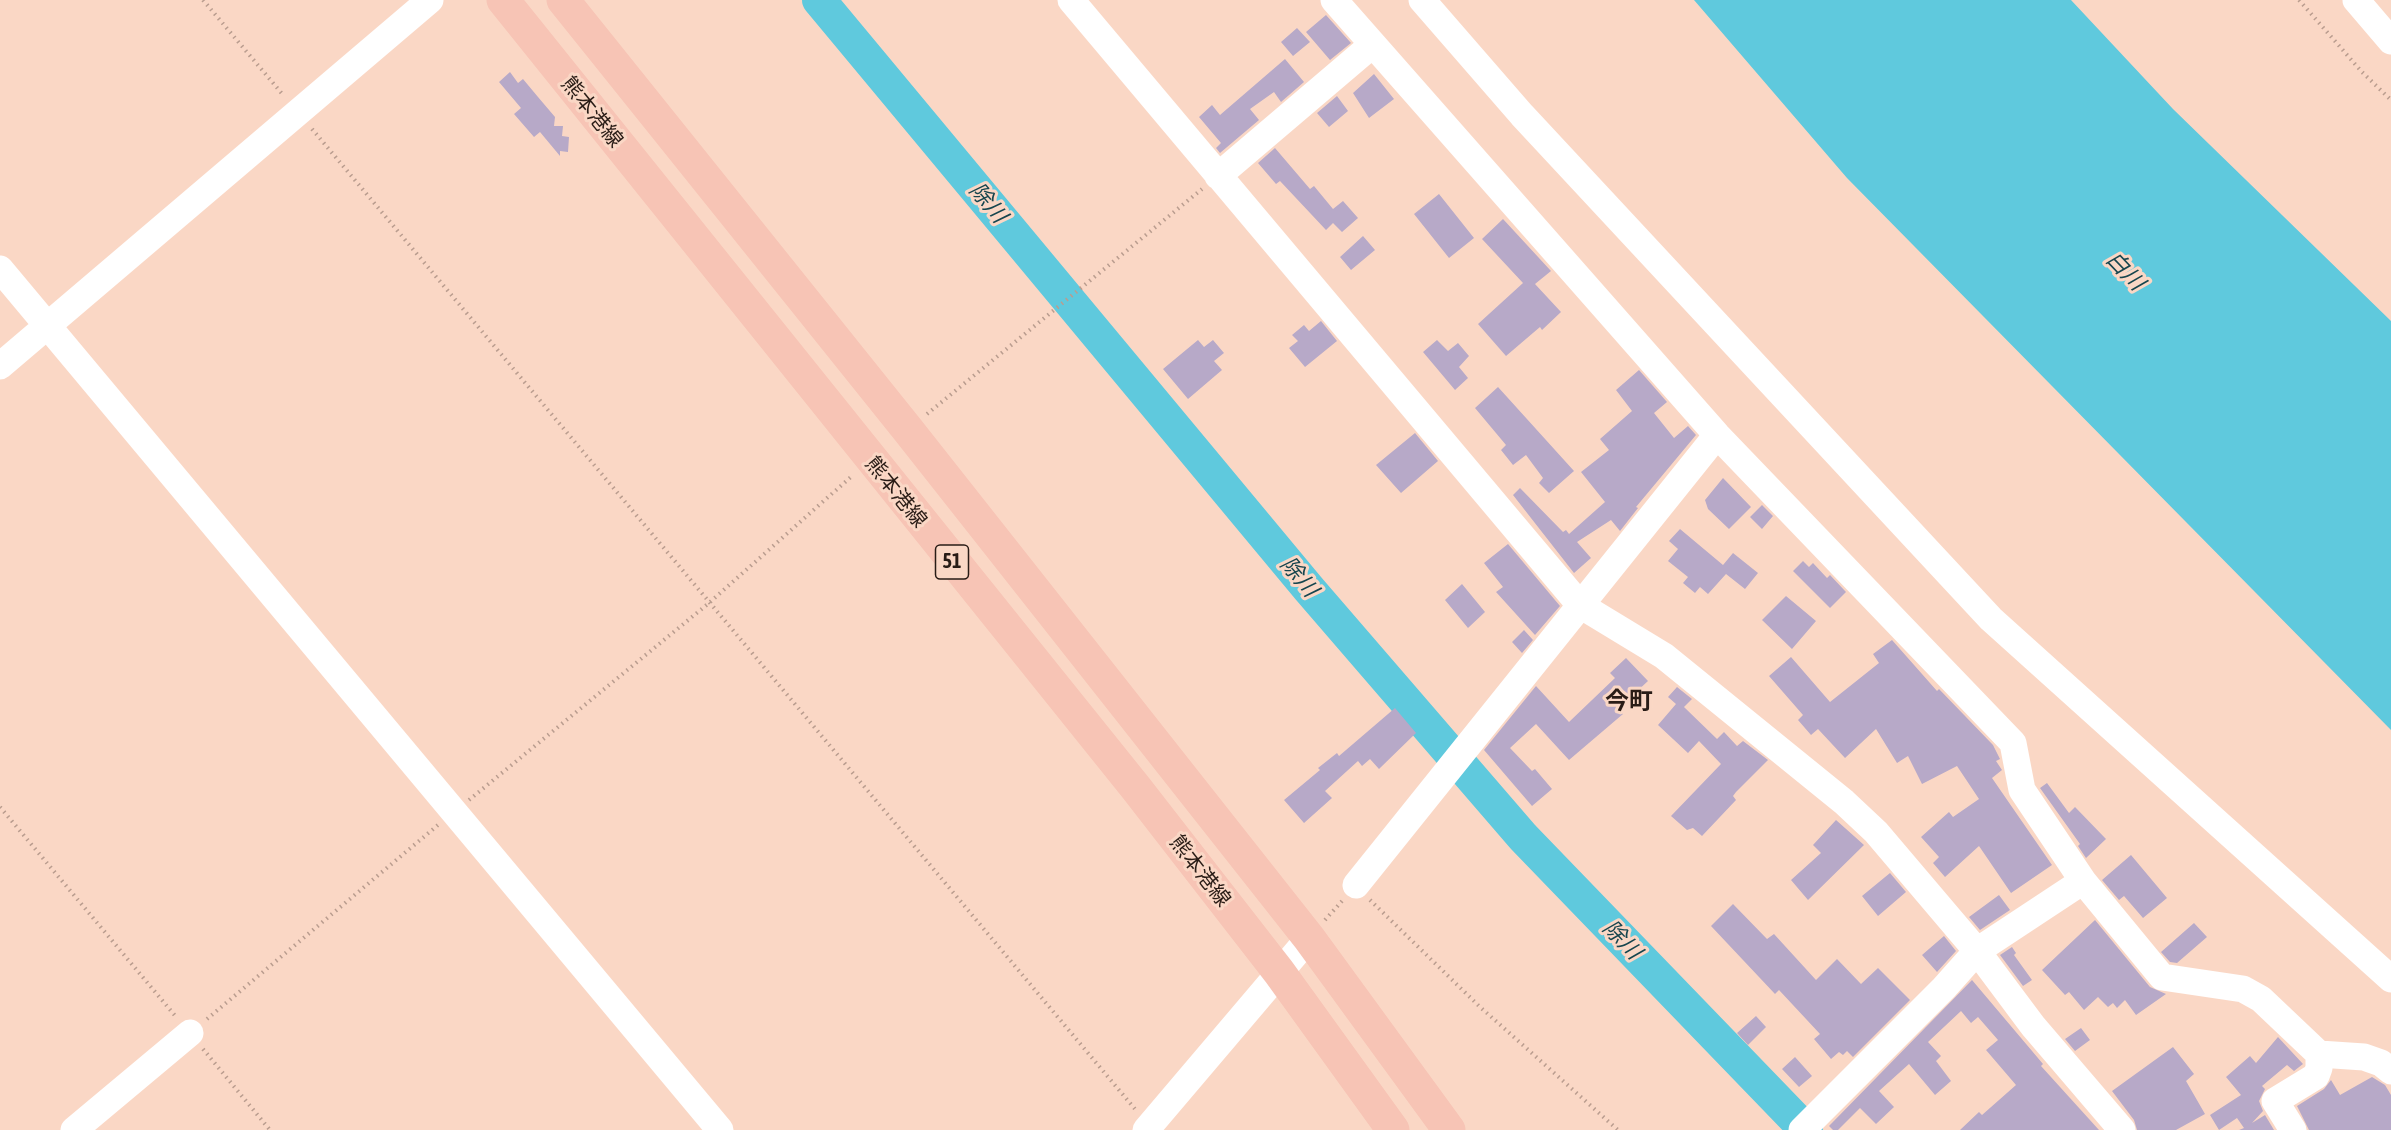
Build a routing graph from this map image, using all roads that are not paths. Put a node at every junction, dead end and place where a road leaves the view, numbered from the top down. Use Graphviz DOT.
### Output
graph roads {
  1 [pos="430,0"];
  2 [pos="503,0"];
  3 [pos="562,0"];
  4 [pos="1071,0"];
  5 [pos="1334,0"];
  6 [pos="1422,0"];
  7 [pos="2356,0"];
  8 [pos="2375,0"];
  9 [pos="2391,24"];
  10 [pos="2391,41"];
  11 [pos="1372,45"];
  12 [pos="1218,176"];
  13 [pos="0,269"];
  14 [pos="48,327"];
  15 [pos="0,366"];
  16 [pos="908,430"];
  17 [pos="1717,435"];
  18 [pos="870,460"];
  19 [pos="1580,605"];
  20 [pos="2083,881"];
  21 [pos="1356,885"];
  22 [pos="1309,938"];
  23 [pos="1977,951"];
  24 [pos="1279,972"];
  25 [pos="2391,979"];
  26 [pos="190,1033"];
  27 [pos="2319,1054"];
  28 [pos="2391,1071"];
  29 [pos="1147,1128"];
  30 [pos="74,1130"];
  31 [pos="720,1130"];
  32 [pos="1393,1130"];
  33 [pos="1449,1130"];
  34 [pos="1802,1130"];
  35 [pos="2122,1130"];
  36 [pos="2293,1130"];
  1 -- 14 [label="street"];
  2 -- 18 [label="main road, 熊本港線 / 51"];
  3 -- 16 [label="main road, 熊本港線 / 51"];
  4 -- 12 [label="street"];
  5 -- 11 [label="street"];
  6 -- 25 [label="street"];
  7 -- 10 [label="street"];
  8 -- 9 [label="street"];
  11 -- 12 [label="street"];
  11 -- 17 [label="street"];
  12 -- 19 [label="street"];
  13 -- 14 [label="street"];
  14 -- 15 [label="street"];
  14 -- 31 [label="street"];
  16 -- 18 [label="main road"];
  16 -- 22 [label="main road, 熊本港線 / 51"];
  17 -- 19 [label="street"];
  17 -- 20 [label="street"];
  18 -- 24 [label="main road, 熊本港線 / 51"];
  19 -- 21 [label="street"];
  19 -- 23 [label="street"];
  20 -- 23 [label="street"];
  20 -- 27 [label="street"];
  22 -- 24 [label="street"];
  22 -- 33 [label="main road, 熊本港線 / 51"];
  23 -- 34 [label="street"];
  23 -- 35 [label="street"];
  24 -- 29 [label="street"];
  24 -- 32 [label="main road, 熊本港線 / 51"];
  26 -- 30 [label="street"];
  27 -- 28 [label="street"];
  27 -- 36 [label="street"];
}
